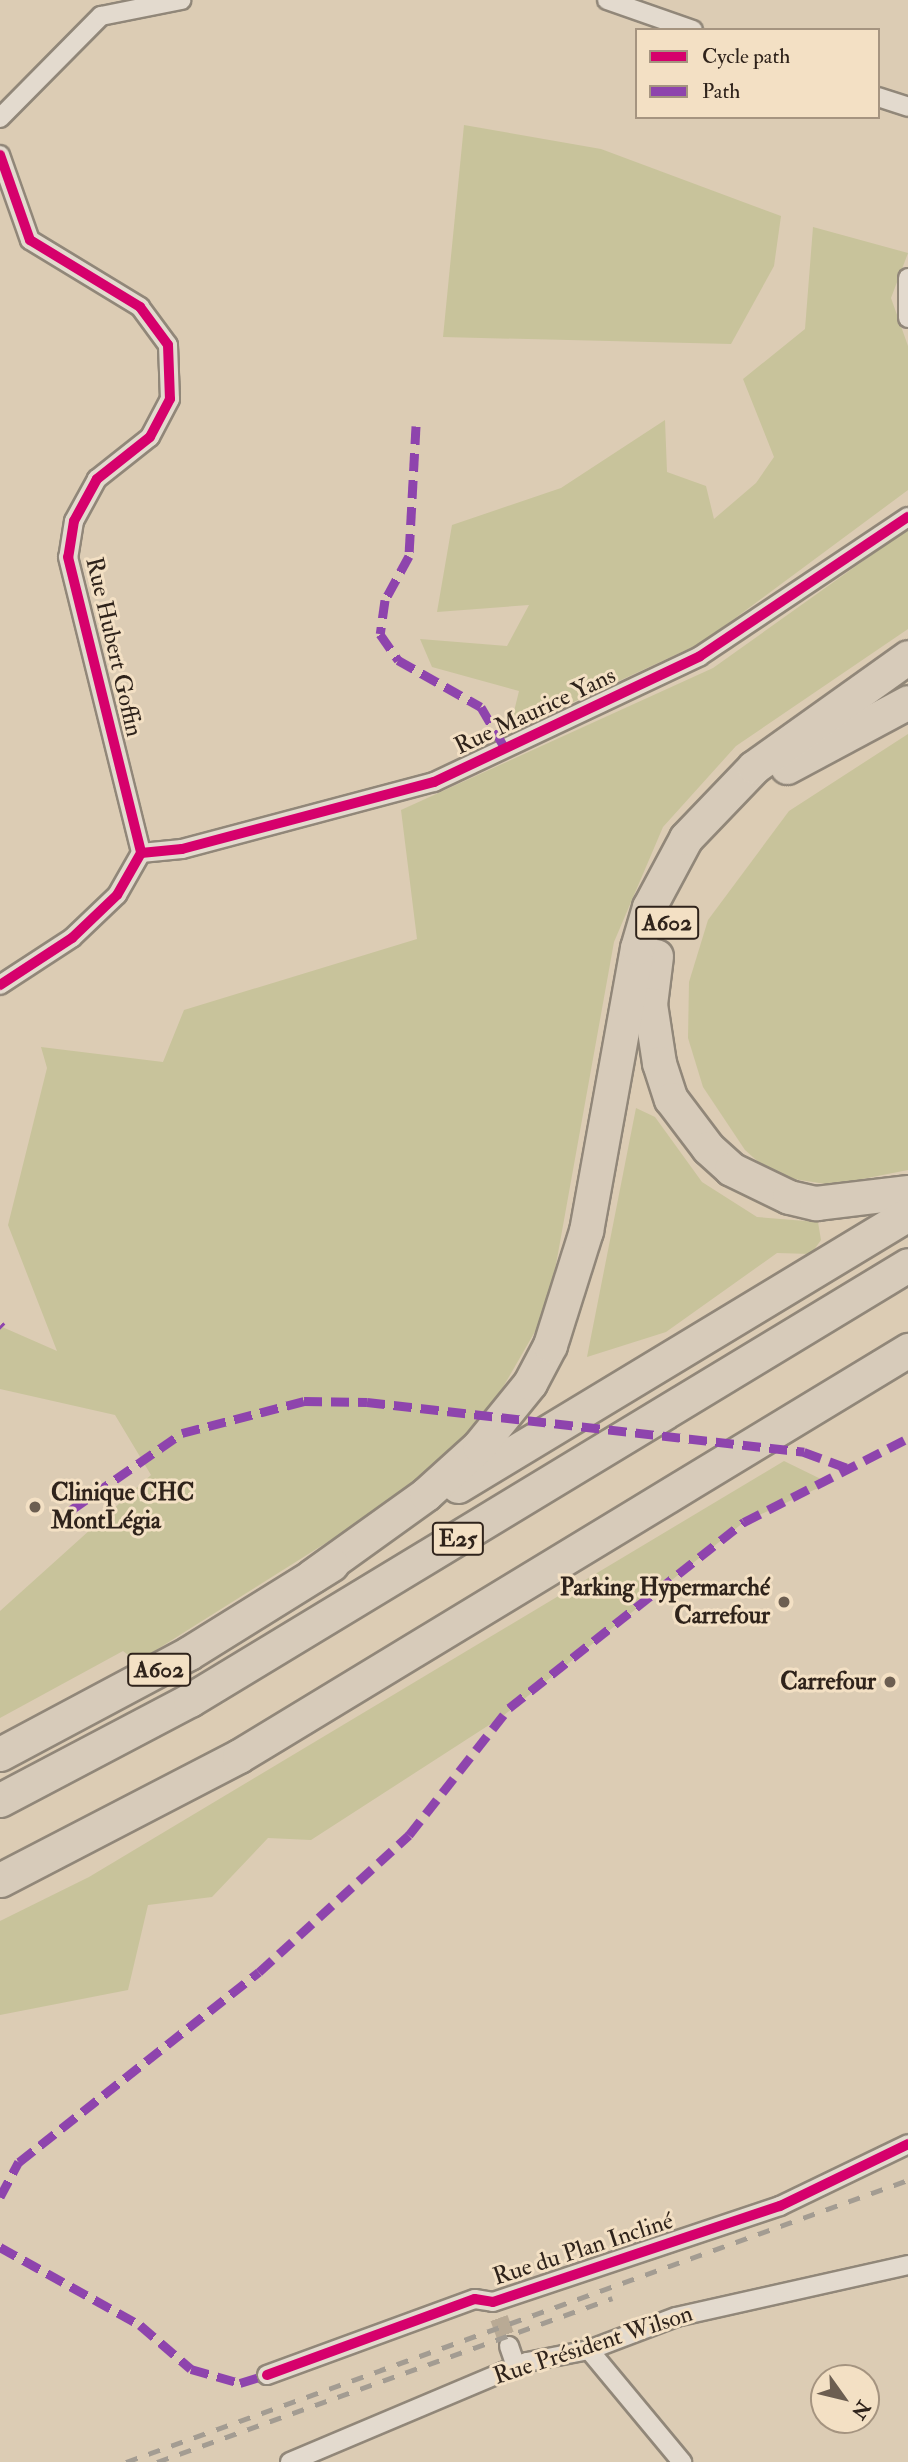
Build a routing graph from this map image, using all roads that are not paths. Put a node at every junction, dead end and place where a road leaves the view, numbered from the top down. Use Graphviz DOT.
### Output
graph roads {
  1 [pos="181,0"];
  2 [pos="607,0"];
  3 [pos="687,28"];
  4 [pos="880,98"];
  5 [pos="908,107"];
  6 [pos="0,117"];
  7 [pos="0,155"];
  8 [pos="908,278"];
  9 [pos="908,318"];
  10 [pos="908,517"];
  11 [pos="908,657"];
  12 [pos="908,702"];
  13 [pos="141,853"];
  14 [pos="0,985"];
  15 [pos="908,1192"];
  16 [pos="908,1214"];
  17 [pos="908,1265"];
  18 [pos="908,1350"];
  19 [pos="312,1576"];
  20 [pos="0,1754"];
  21 [pos="0,1800"];
  22 [pos="0,1880"];
  23 [pos="908,2144"];
  24 [pos="908,2265"];
  25 [pos="509,2346"];
  26 [pos="589,2350"];
  27 [pos="516,2366"];
  28 [pos="267,2375"];
  29 [pos="290,2462"];
  30 [pos="682,2462"];
  1 -- 6 [label="street"];
  2 -- 3 [label="street"];
  4 -- 5 [label="street"];
  7 -- 13 [label="street, Rue Hubert Goffin"];
  8 -- 9 [label="street"];
  10 -- 13 [label="street, Rue Maurice Yans"];
  11 -- 19 [label="highway, A602"];
  12 -- 15 [label="highway, A602"];
  13 -- 14 [label="street"];
  16 -- 19 [label="highway"];
  17 -- 21 [label="highway, E25"];
  18 -- 22 [label="highway"];
  19 -- 20 [label="highway, A602"];
  23 -- 28 [label="street, Rue du Plan Incliné"];
  24 -- 26 [label="street, Rue Président Wilson"];
  25 -- 27 [label="street"];
  26 -- 27 [label="street, Rue Président Wilson"];
  26 -- 30 [label="street"];
  27 -- 29 [label="street, Rue Président Wilson"];
}
